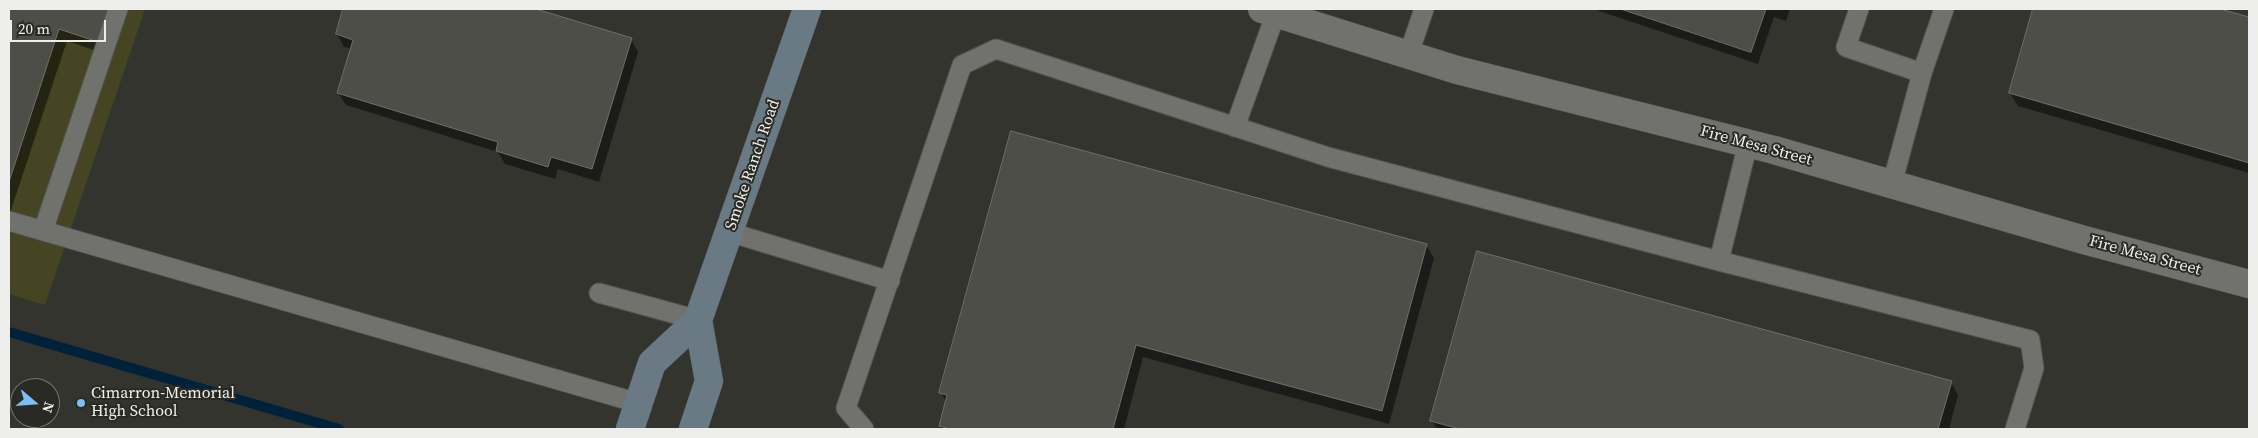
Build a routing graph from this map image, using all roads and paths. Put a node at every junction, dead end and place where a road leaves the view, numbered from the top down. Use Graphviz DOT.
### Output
graph roads {
  1 [pos="118,9"];
  2 [pos="807,9"];
  3 [pos="1424,9"];
  4 [pos="1859,9"];
  5 [pos="1944,9"];
  6 [pos="1269,11"];
  7 [pos="1408,56"];
  8 [pos="1922,74"];
  9 [pos="1235,126"];
  10 [pos="1748,143"];
  11 [pos="1892,184"];
  12 [pos="9,221"];
  13 [pos="43,231"];
  14 [pos="730,232"];
  15 [pos="1719,261"];
  16 [pos="890,281"];
  17 [pos="2249,284"];
  18 [pos="599,293"];
  19 [pos="698,320"];
  20 [pos="638,403"];
  21 [pos="630,429"];
  22 [pos="693,429"];
  23 [pos="864,429"];
  24 [pos="2015,429"];
  1 -- 13 [label="lane"];
  2 -- 14 [label="main road, Smoke Ranch Road"];
  3 -- 7 [label="lane"];
  4 -- 8 [label="lane"];
  5 -- 8 [label="lane"];
  6 -- 7 [label="street, Fire Mesa Street"];
  6 -- 9 [label="lane"];
  7 -- 10 [label="street, Fire Mesa Street"];
  8 -- 11 [label="lane"];
  9 -- 15 [label="lane"];
  9 -- 16 [label="lane"];
  10 -- 11 [label="street, Fire Mesa Street"];
  10 -- 15 [label="lane"];
  11 -- 17 [label="street, Fire Mesa Street"];
  12 -- 13 [label="lane"];
  13 -- 20 [label="lane"];
  14 -- 16 [label="lane"];
  14 -- 19 [label="main road, Smoke Ranch Road"];
  15 -- 24 [label="lane"];
  16 -- 23 [label="lane"];
  18 -- 19 [label="lane"];
  19 -- 20 [label="main road, Smoke Ranch Road"];
  19 -- 22 [label="main road"];
  20 -- 21 [label="main road, Smoke Ranch Road"];
}
